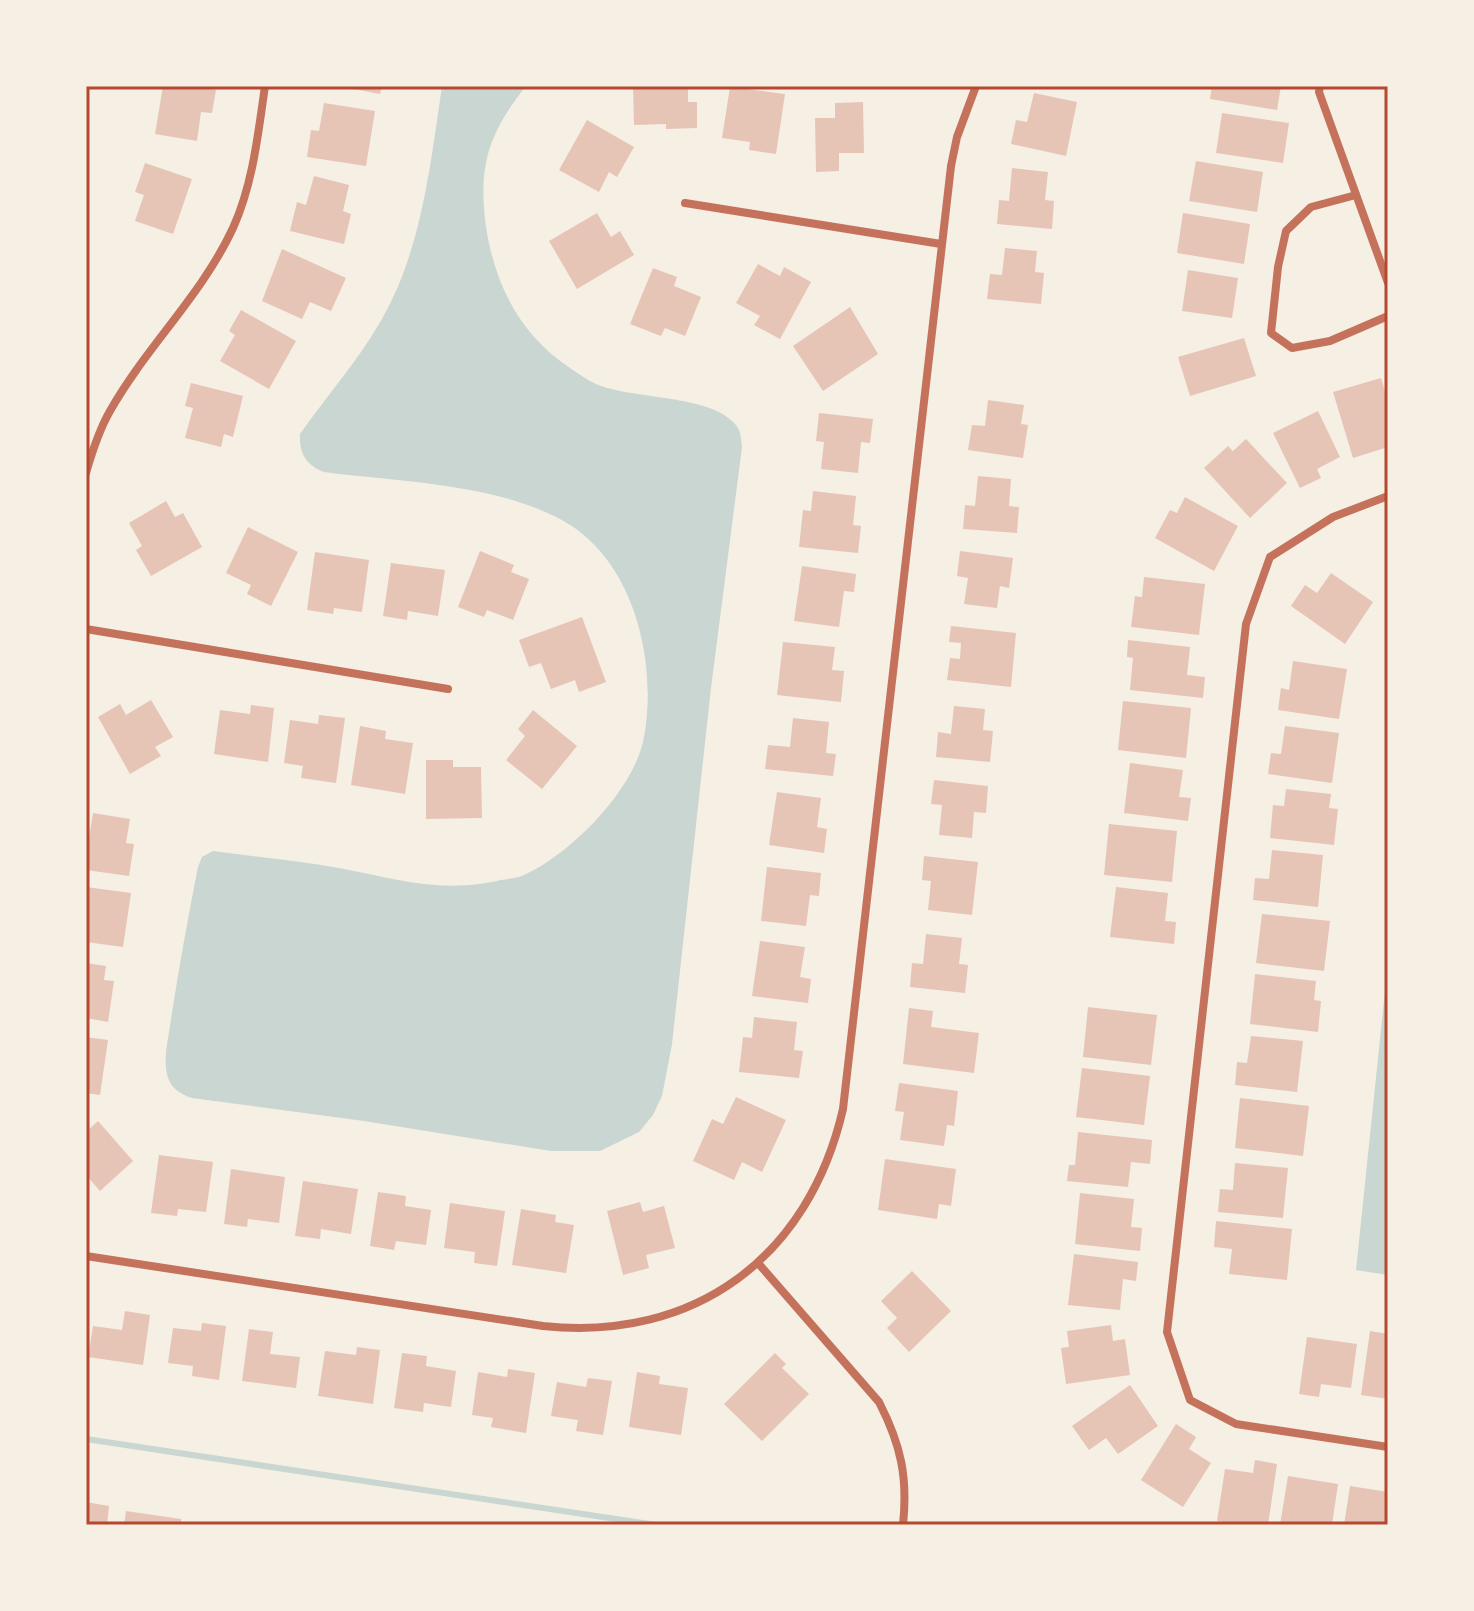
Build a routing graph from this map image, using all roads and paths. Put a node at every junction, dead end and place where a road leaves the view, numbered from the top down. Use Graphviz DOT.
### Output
graph roads {
  1 [pos="265,86"];
  2 [pos="976,86"];
  3 [pos="1320,86"];
  4 [pos="1356,195"];
  5 [pos="685,203"];
  6 [pos="941,244"];
  7 [pos="1388,283"];
  8 [pos="1388,316"];
  9 [pos="86,473"];
  10 [pos="1388,496"];
  11 [pos="86,629"];
  12 [pos="448,689"];
  13 [pos="86,1256"];
  14 [pos="758,1263"];
  15 [pos="1388,1447"];
  16 [pos="903,1525"];
  1 -- 9 [label="street"];
  2 -- 6 [label="street"];
  3 -- 4 [label="street"];
  4 -- 7 [label="street"];
  4 -- 8 [label="street"];
  5 -- 6 [label="street"];
  6 -- 14 [label="street"];
  10 -- 15 [label="street"];
  11 -- 12 [label="street"];
  13 -- 14 [label="street"];
  14 -- 16 [label="street"];
}
